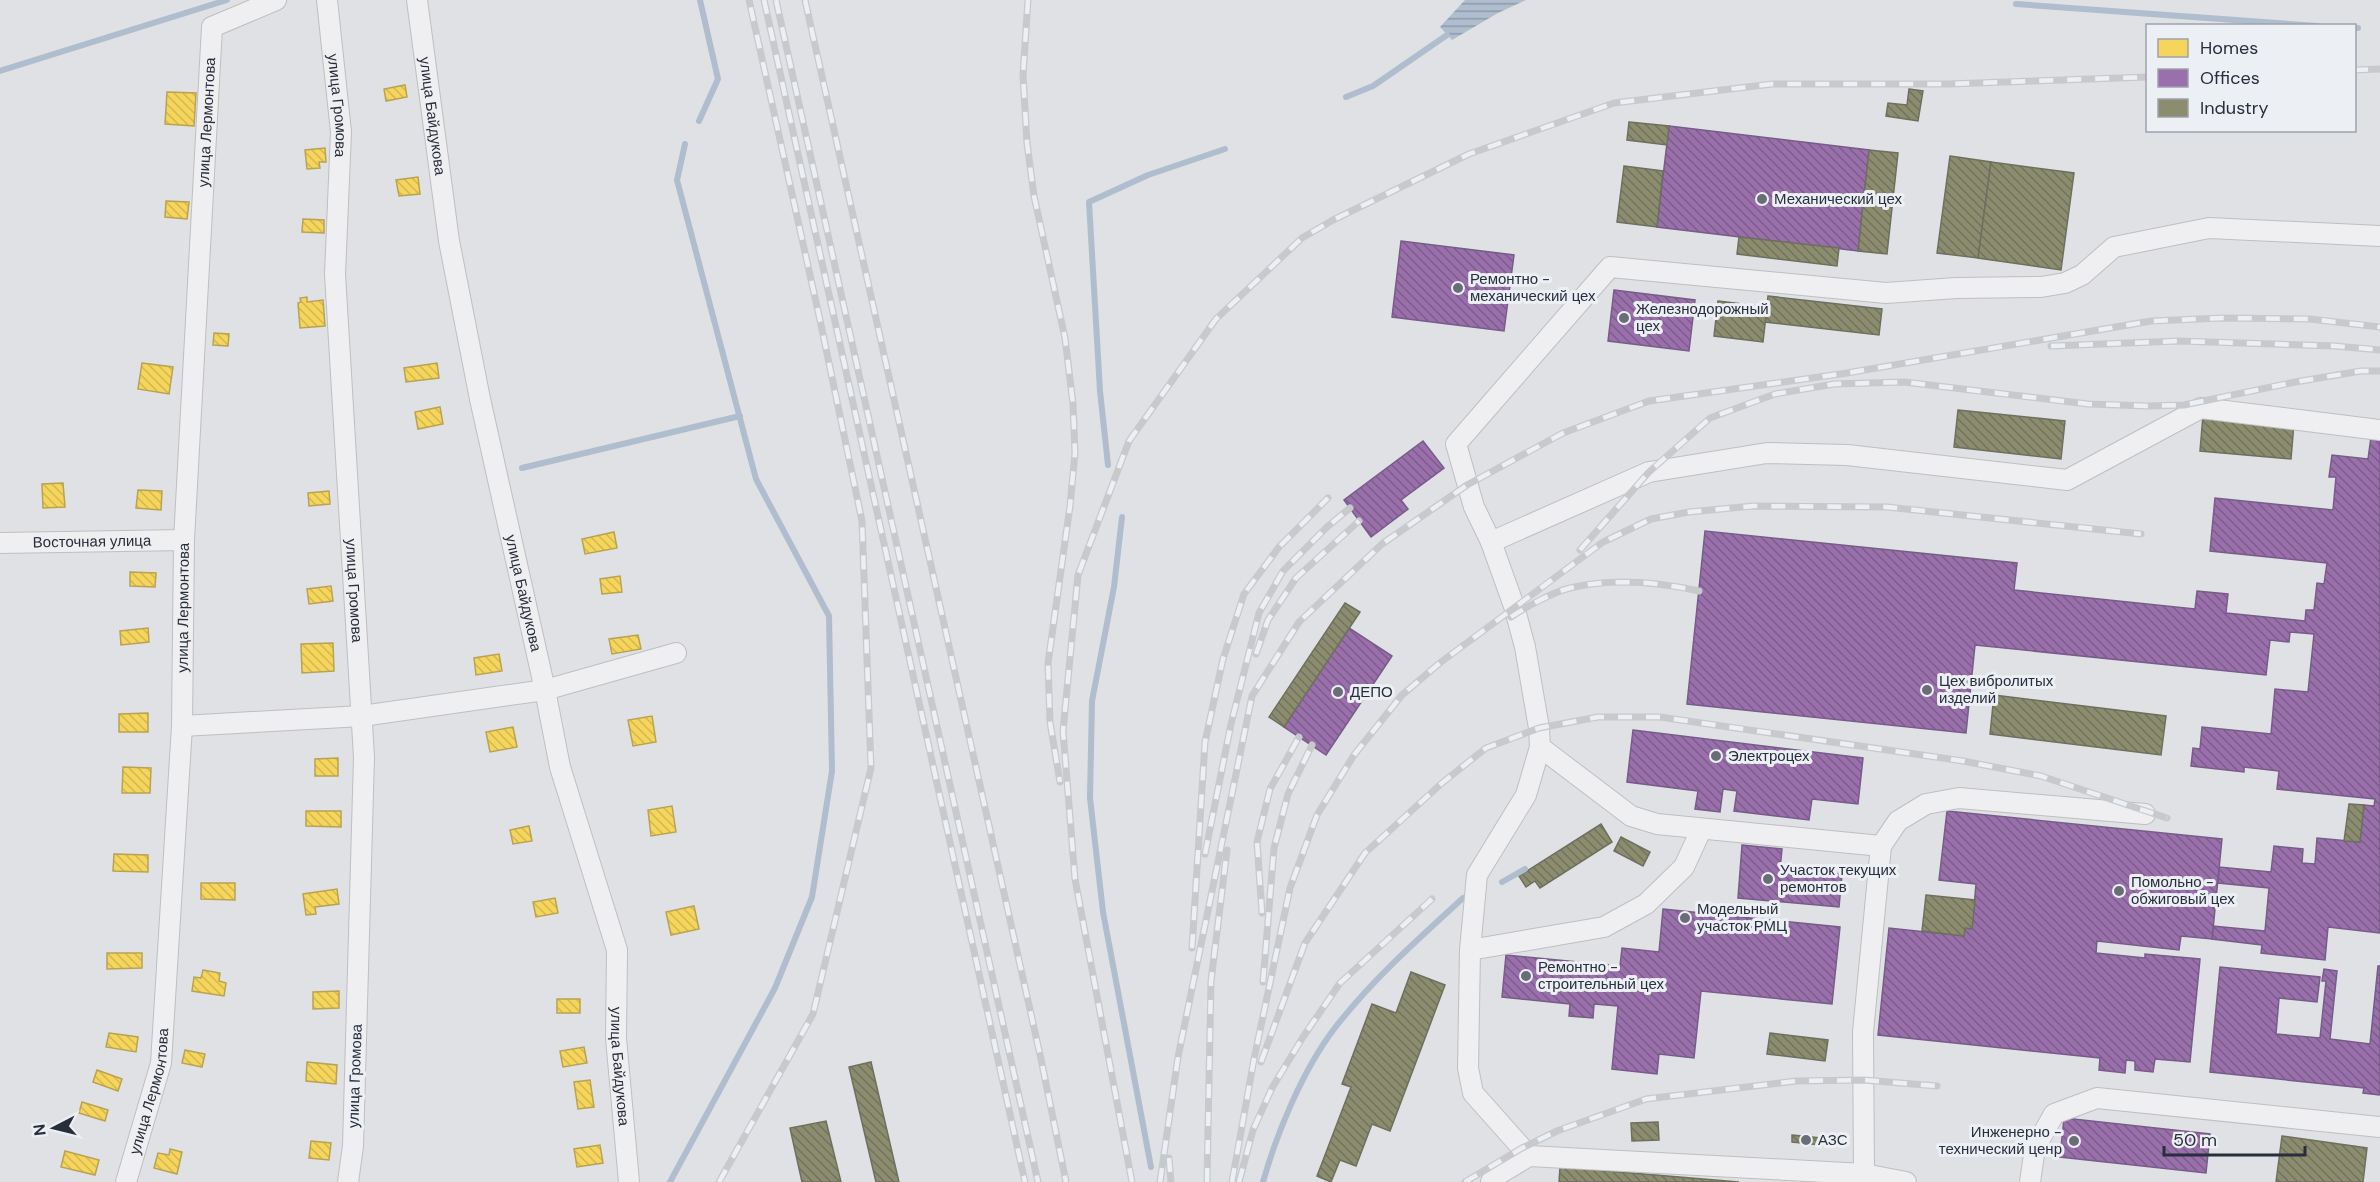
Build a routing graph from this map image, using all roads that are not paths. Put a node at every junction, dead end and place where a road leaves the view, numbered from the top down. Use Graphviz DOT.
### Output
graph roads {
  1 [pos="276,0"];
  2 [pos="327,0"];
  3 [pos="417,0"];
  4 [pos="2380,236"];
  5 [pos="2380,430"];
  6 [pos="183,540"];
  7 [pos="1491,542"];
  8 [pos="0,543"];
  9 [pos="676,653"];
  10 [pos="545,690"];
  11 [pos="362,716"];
  12 [pos="182,726"];
  13 [pos="1540,747"];
  14 [pos="2145,814"];
  15 [pos="1701,830"];
  16 [pos="1881,846"];
  17 [pos="1470,950"];
  18 [pos="2380,1127"];
  19 [pos="1529,1156"];
  20 [pos="1864,1174"];
  21 [pos="126,1182"];
  22 [pos="348,1182"];
  23 [pos="629,1182"];
  24 [pos="1491,1182"];
  25 [pos="1906,1182"];
  26 [pos="2030,1182"];
  1 -- 6 [label="street, улица Лермонтова"];
  2 -- 11 [label="street, улица Громова"];
  3 -- 10 [label="street, улица Байдукова"];
  4 -- 7 [label="street"];
  5 -- 7 [label="street"];
  6 -- 8 [label="street, Восточная улица"];
  6 -- 12 [label="street, улица Лермонтова"];
  7 -- 13 [label="street"];
  9 -- 10 [label="street"];
  10 -- 11 [label="street"];
  10 -- 23 [label="street, улица Байдукова"];
  11 -- 12 [label="street"];
  11 -- 22 [label="street, улица Громова"];
  12 -- 21 [label="street, улица Лермонтова"];
  13 -- 15 [label="street"];
  13 -- 17 [label="street"];
  14 -- 16 [label="street"];
  15 -- 16 [label="street"];
  15 -- 17 [label="street"];
  16 -- 20 [label="street"];
  17 -- 19 [label="street"];
  18 -- 26 [label="street"];
  19 -- 20 [label="street"];
  19 -- 24 [label="street"];
  20 -- 25 [label="street"];
}
